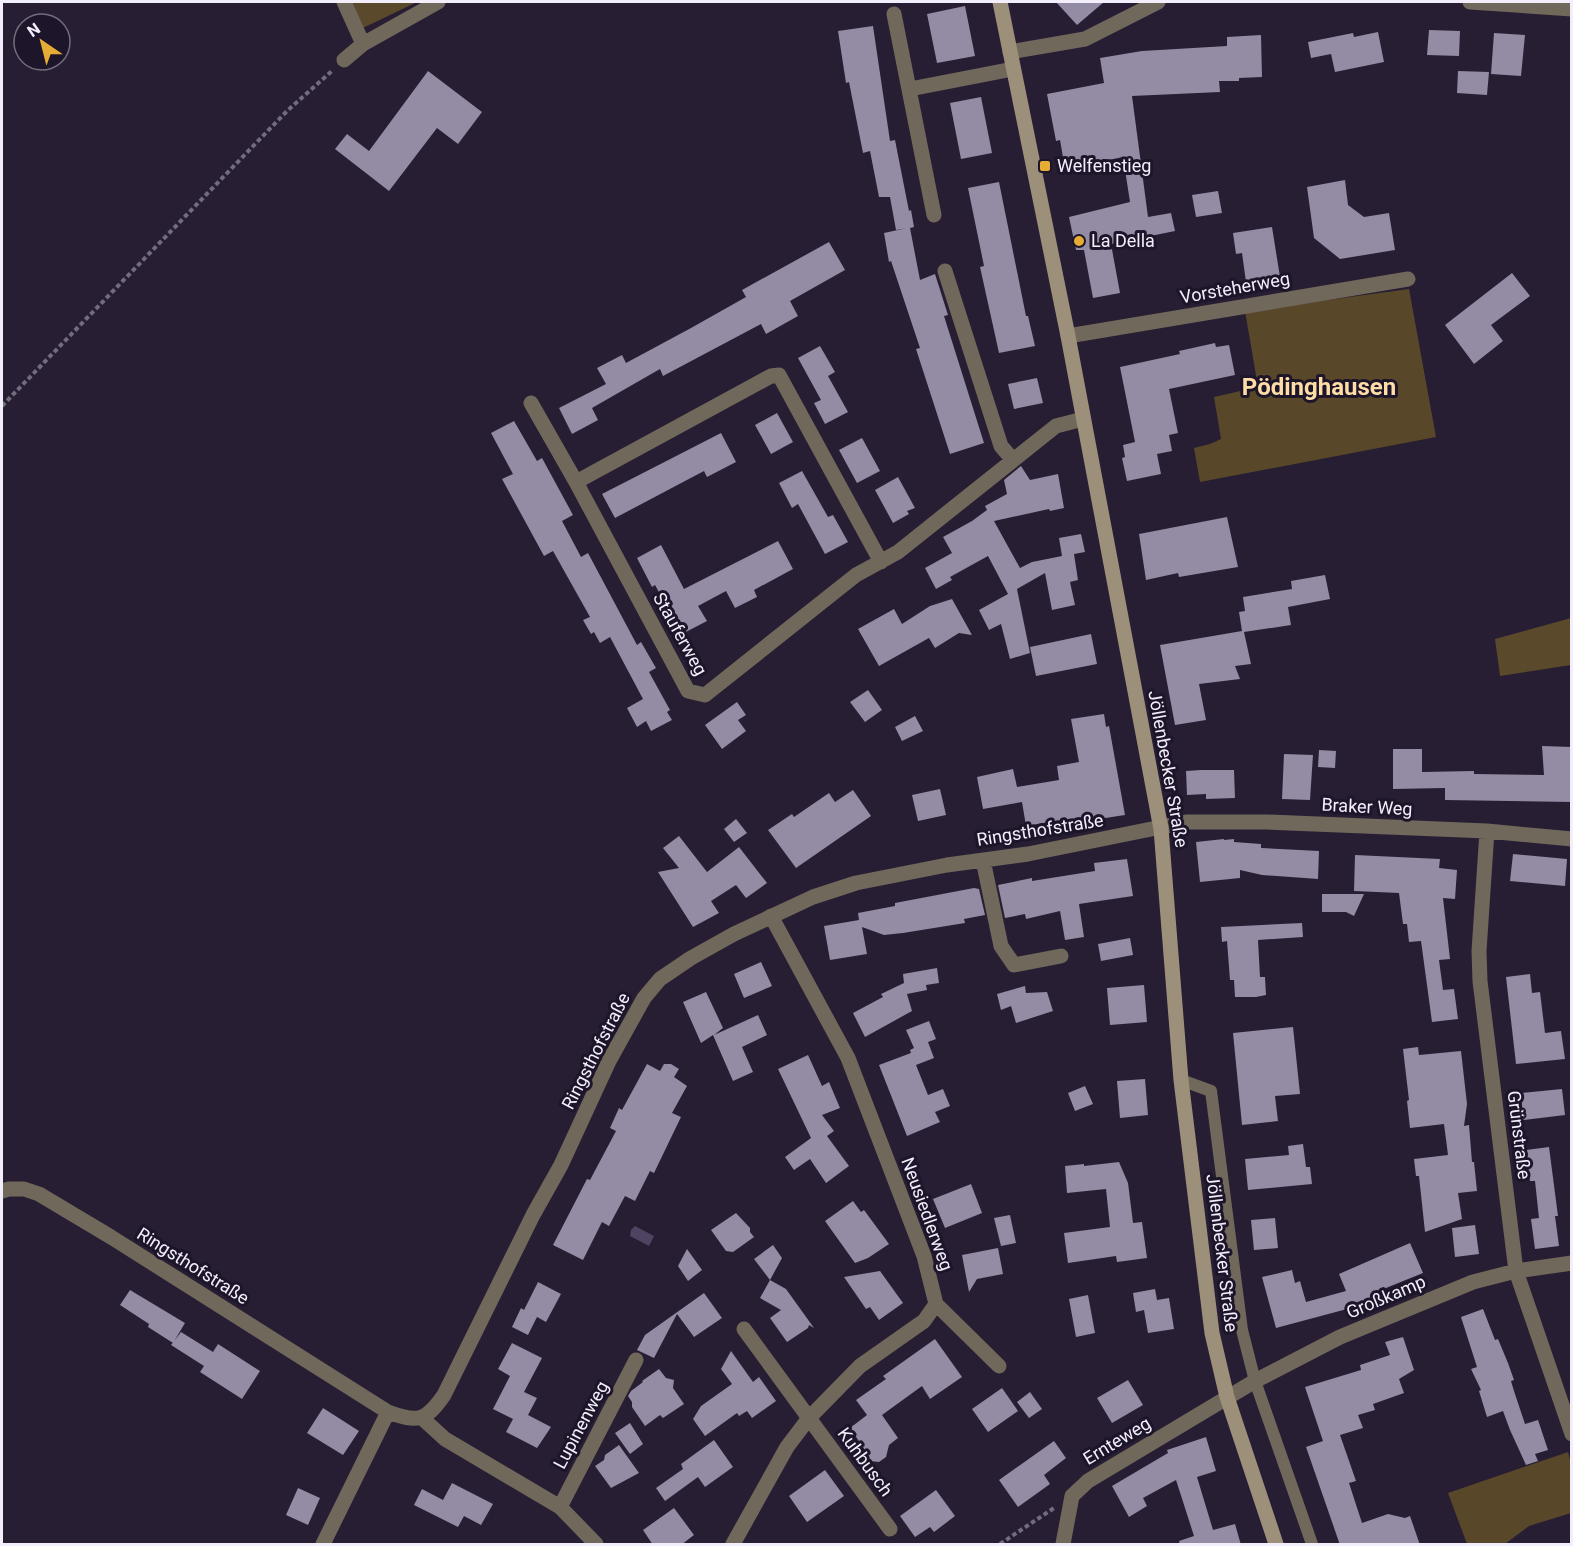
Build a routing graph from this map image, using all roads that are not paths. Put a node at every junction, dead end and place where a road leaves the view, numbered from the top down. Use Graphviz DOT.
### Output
graph roads {
  1 [pos="344,2"];
  2 [pos="438,2"];
  3 [pos="1000,2"];
  4 [pos="1158,2"];
  5 [pos="1470,2"];
  6 [pos="1568,6"];
  7 [pos="894,14"];
  8 [pos="363,44"];
  9 [pos="1010,52"];
  10 [pos="344,60"];
  11 [pos="1013,69"];
  12 [pos="910,89"];
  13 [pos="934,214"];
  14 [pos="945,271"];
  15 [pos="1408,279"];
  16 [pos="1068,336"];
  17 [pos="531,403"];
  18 [pos="1083,419"];
  19 [pos="1013,460"];
  20 [pos="576,482"];
  21 [pos="881,562"];
  22 [pos="1161,829"];
  23 [pos="1487,831"];
  24 [pos="1572,839"];
  25 [pos="983,860"];
  26 [pos="771,916"];
  27 [pos="1061,956"];
  28 [pos="1181,1080"];
  29 [pos="2,1191"];
  30 [pos="1572,1263"];
  31 [pos="1516,1271"];
  32 [pos="936,1304"];
  33 [pos="744,1329"];
  34 [pos="636,1360"];
  35 [pos="999,1366"];
  36 [pos="1255,1381"];
  37 [pos="1227,1397"];
  38 [pos="388,1412"];
  39 [pos="422,1418"];
  40 [pos="809,1418"];
  41 [pos="1572,1434"];
  42 [pos="560,1507"];
  43 [pos="890,1529"];
  44 [pos="323,1545"];
  45 [pos="596,1545"];
  46 [pos="733,1545"];
  47 [pos="1063,1545"];
  48 [pos="1275,1545"];
  49 [pos="1312,1545"];
  1 -- 8 [label="street"];
  2 -- 8 [label="street"];
  3 -- 9 [label="main road, Jöllenbecker Straße"];
  4 -- 9 [label="street"];
  5 -- 6 [label="street"];
  7 -- 12 [label="street"];
  8 -- 10 [label="street"];
  9 -- 11 [label="main road, Jöllenbecker Straße"];
  11 -- 12 [label="street"];
  11 -- 16 [label="main road, Jöllenbecker Straße"];
  12 -- 13 [label="street"];
  14 -- 19 [label="street"];
  15 -- 16 [label="street, Vorsteherweg"];
  16 -- 18 [label="main road, Jöllenbecker Straße"];
  17 -- 20 [label="street, Stauferweg"];
  18 -- 19 [label="street, Stauferweg"];
  18 -- 22 [label="main road, Jöllenbecker Straße"];
  19 -- 21 [label="street, Stauferweg"];
  20 -- 21 [label="street"];
  20 -- 21 [label="street, Stauferweg"];
  22 -- 23 [label="street, Braker Weg"];
  22 -- 25 [label="street, Ringsthofstraße"];
  22 -- 28 [label="main road, Jöllenbecker Straße"];
  23 -- 24 [label="street, Braker Weg"];
  23 -- 31 [label="street, Grünstraße"];
  25 -- 26 [label="street, Ringsthofstraße"];
  25 -- 27 [label="street"];
  26 -- 32 [label="street, Neusiedlerweg"];
  26 -- 39 [label="street, Ringsthofstraße"];
  28 -- 36 [label="lane"];
  28 -- 37 [label="main road, Jöllenbecker Straße"];
  29 -- 38 [label="street, Ringsthofstraße"];
  30 -- 31 [label="street, Großkamp"];
  31 -- 36 [label="street, Großkamp"];
  31 -- 41 [label="street, Grünstraße"];
  32 -- 35 [label="street"];
  32 -- 40 [label="street"];
  33 -- 40 [label="street, Kuhbusch"];
  34 -- 42 [label="street, Lupinenweg"];
  36 -- 37 [label="street, Großkamp"];
  36 -- 49 [label="lane"];
  37 -- 47 [label="street, Ernteweg"];
  37 -- 48 [label="main road, Jöllenbecker Straße"];
  38 -- 39 [label="street, Ringsthofstraße"];
  38 -- 44 [label="street"];
  39 -- 42 [label="street"];
  40 -- 43 [label="street, Kuhbusch"];
  40 -- 46 [label="street"];
  42 -- 45 [label="street"];
}
